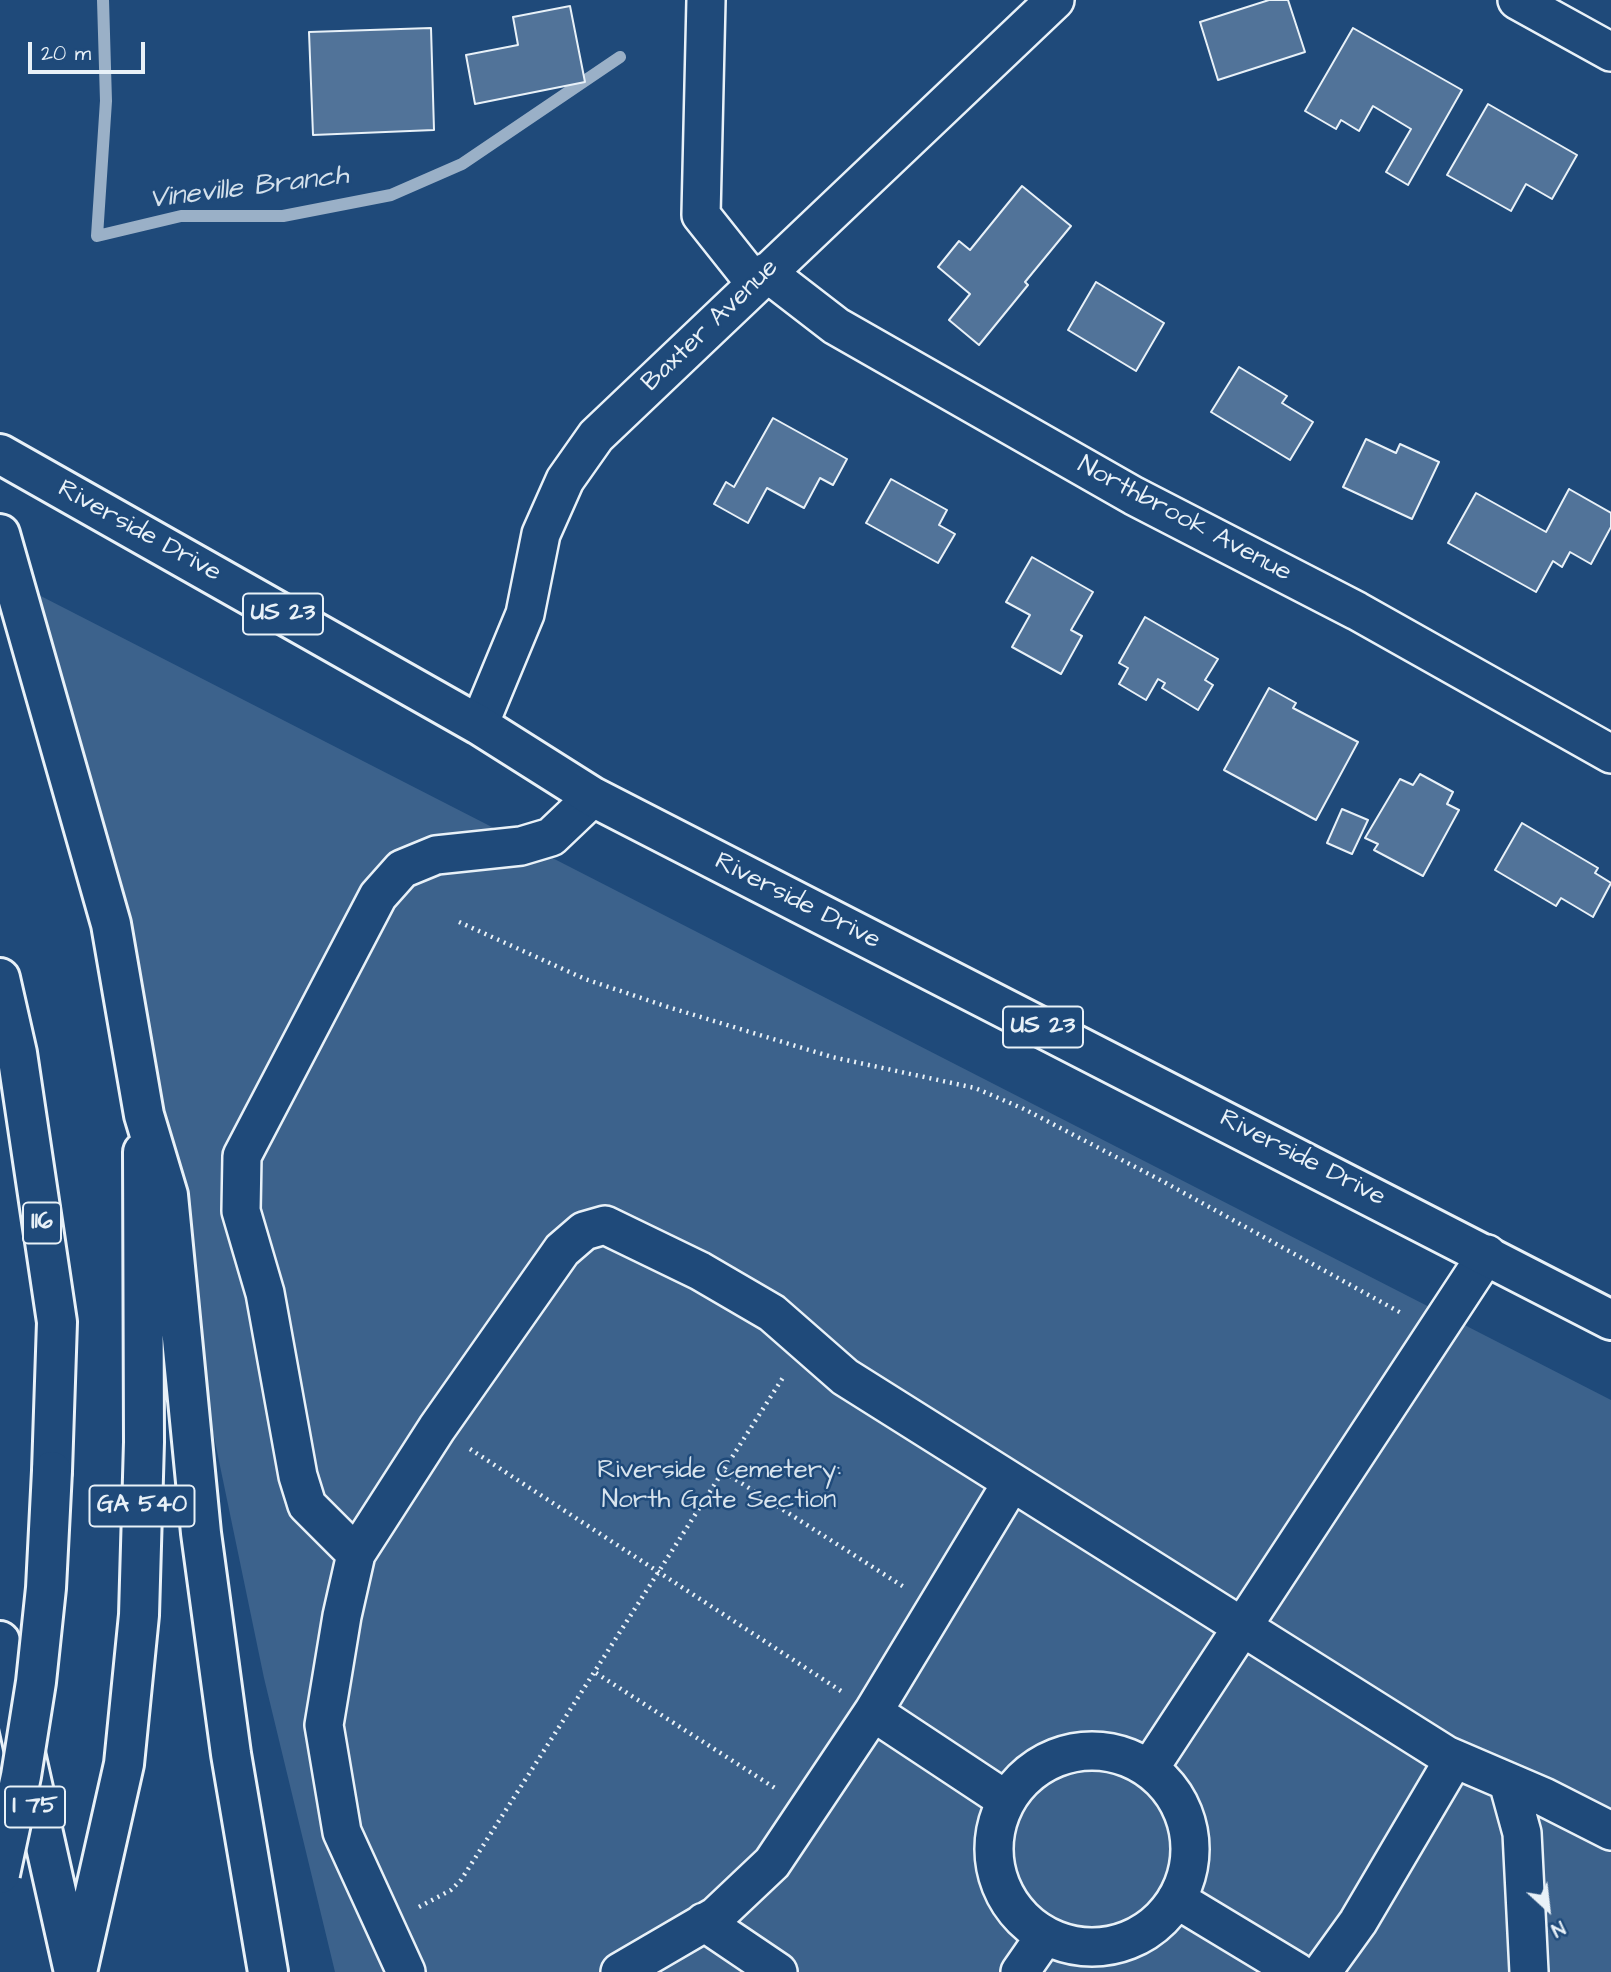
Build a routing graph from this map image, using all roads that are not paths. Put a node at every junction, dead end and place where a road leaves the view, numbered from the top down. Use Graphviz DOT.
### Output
graph roads {
  1 [pos="706,0"];
  2 [pos="1055,0"];
  3 [pos="1517,0"];
  4 [pos="1611,52"];
  5 [pos="761,278"];
  6 [pos="0,454"];
  7 [pos="0,534"];
  8 [pos="479,725"];
  9 [pos="1611,754"];
  10 [pos="593,797"];
  11 [pos="0,978"];
  12 [pos="144,1115"];
  13 [pos="1487,1254"];
  14 [pos="1611,1320"];
  15 [pos="1012,1482"];
  16 [pos="356,1554"];
  17 [pos="1243,1629"];
  18 [pos="0,1641"];
  19 [pos="873,1713"];
  20 [pos="1454,1759"];
  21 [pos="1149,1769"];
  22 [pos="1508,1782"];
  23 [pos="1006,1800"];
  24 [pos="1611,1831"];
  25 [pos="0,1874"];
  26 [pos="1176,1899"];
  27 [pos="704,1922"];
  28 [pos="1045,1936"];
  29 [pos="76,1972"];
  30 [pos="268,1972"];
  31 [pos="407,1972"];
  32 [pos="620,1972"];
  33 [pos="778,1972"];
  34 [pos="1020,1972"];
  35 [pos="1297,1972"];
  36 [pos="1322,1972"];
  37 [pos="1529,1972"];
  1 -- 5 [label="street, Northbrook Avenue"];
  2 -- 5 [label="street, Baxter Avenue"];
  3 -- 4 [label="street"];
  5 -- 8 [label="street, Baxter Avenue"];
  5 -- 9 [label="street, Northbrook Avenue"];
  6 -- 8 [label="main road, Riverside Drive / US 23"];
  7 -- 12 [label="main road, GA 540"];
  8 -- 10 [label="main road, Riverside Drive / US 23"];
  10 -- 13 [label="main road, Riverside Drive / US 23"];
  10 -- 16 [label="street"];
  11 -- 25 [label="main road, I16, bridge"];
  12 -- 29 [label="main road, GA 540"];
  12 -- 30 [label="main road"];
  13 -- 14 [label="main road, Riverside Drive / US 23"];
  13 -- 17 [label="street"];
  15 -- 16 [label="street"];
  15 -- 17 [label="street"];
  15 -- 19 [label="street"];
  16 -- 31 [label="street"];
  17 -- 20 [label="street"];
  17 -- 21 [label="street"];
  18 -- 29 [label="main road, I 75"];
  19 -- 23 [label="street"];
  19 -- 27 [label="street"];
  20 -- 22 [label="street"];
  20 -- 36 [label="street"];
  21 -- 23 [label="street"];
  21 -- 26 [label="street"];
  22 -- 24 [label="street"];
  22 -- 37 [label="street"];
  23 -- 28 [label="street"];
  26 -- 28 [label="street"];
  26 -- 35 [label="street"];
  27 -- 32 [label="street"];
  27 -- 33 [label="street"];
  28 -- 34 [label="street"];
}
